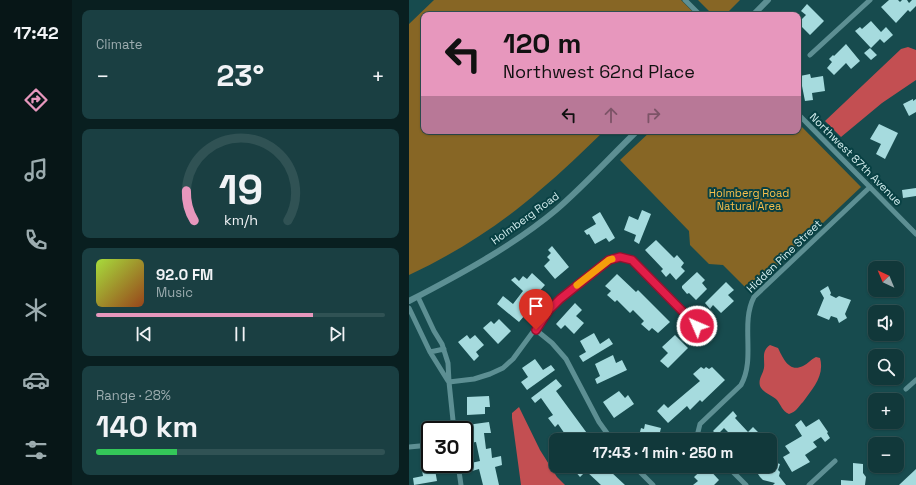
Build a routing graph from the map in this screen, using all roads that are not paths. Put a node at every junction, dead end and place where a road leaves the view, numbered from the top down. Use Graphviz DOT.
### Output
graph roads {
  1 [pos="685,0"];
  2 [pos="767,0"];
  3 [pos="870,0"];
  4 [pos="697,12"];
  5 [pos="756,12"];
  6 [pos="810,55"];
  7 [pos="801,117"];
  8 [pos="634,134"];
  9 [pos="870,187"];
  10 [pos="916,234"];
  11 [pos="418,297"];
  12 [pos="409,301"];
  13 [pos="409,308"];
  14 [pos="697,326"];
  15 [pos="536,330"];
  16 [pos="443,349"];
  17 [pos="430,352"];
  18 [pos="916,380"];
  19 [pos="449,382"];
  20 [pos="906,389"];
  21 [pos="453,421"];
  22 [pos="607,433"];
  23 [pos="698,433"];
  24 [pos="421,446"];
  25 [pos="409,447"];
  26 [pos="835,461"];
  27 [pos="459,473"];
  28 [pos="641,473"];
  29 [pos="734,473"];
  30 [pos="461,485"];
  31 [pos="653,485"];
  32 [pos="746,485"];
  33 [pos="809,485"];
  1 -- 4 [label="street"];
  2 -- 5 [label="street"];
  3 -- 6 [label="street"];
  7 -- 9 [label="street, Northwest 87th Avenue"];
  8 -- 11 [label="street, Holmberg Road"];
  9 -- 10 [label="street, Northwest 87th Avenue"];
  9 -- 23 [label="street, Hidden Pine Street"];
  11 -- 12 [label="street, Holmberg Road"];
  11 -- 16 [label="street"];
  13 -- 17 [label="street"];
  14 -- 15 [label="street"];
  15 -- 19 [label="street"];
  15 -- 22 [label="street"];
  16 -- 17 [label="street"];
  16 -- 19 [label="street"];
  17 -- 19 [label="street"];
  18 -- 20 [label="street"];
  19 -- 21 [label="street"];
  24 -- 25 [label="street"];
  26 -- 33 [label="street"];
  27 -- 30 [label="street"];
  28 -- 31 [label="street"];
  29 -- 32 [label="street"];
}
